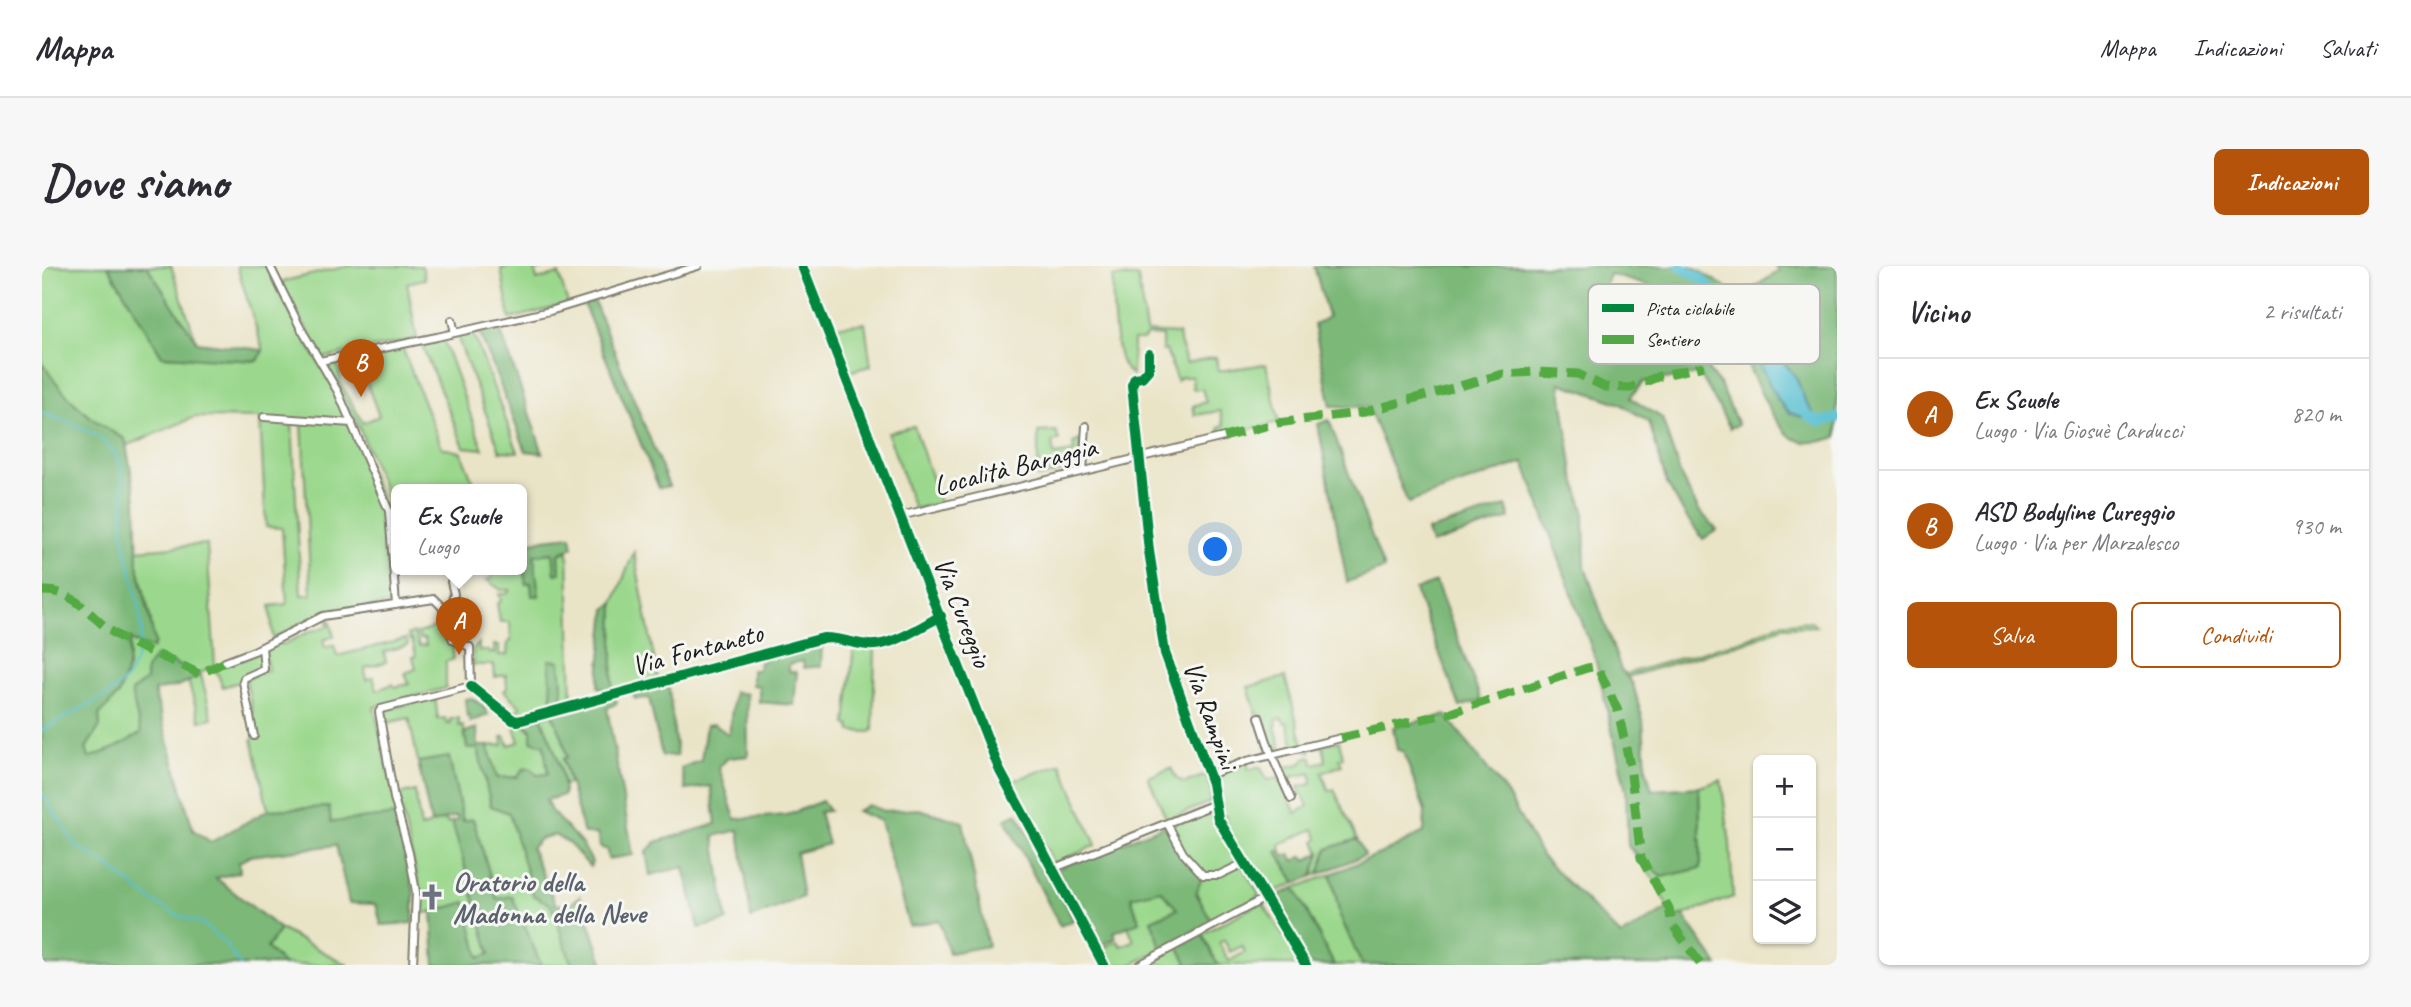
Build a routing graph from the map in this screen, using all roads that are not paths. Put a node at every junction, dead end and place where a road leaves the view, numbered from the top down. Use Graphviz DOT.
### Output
graph roads {
  1 [pos="270,266"];
  2 [pos="698,266"];
  3 [pos="802,266"];
  4 [pos="452,320"];
  5 [pos="455,333"];
  6 [pos="1149,354"];
  7 [pos="320,361"];
  8 [pos="264,417"];
  9 [pos="352,423"];
  10 [pos="1086,426"];
  11 [pos="1224,437"];
  12 [pos="1140,457"];
  13 [pos="1083,471"];
  14 [pos="900,516"];
  15 [pos="391,546"];
  16 [pos="393,575"];
  17 [pos="451,582"];
  18 [pos="396,605"];
  19 [pos="442,607"];
  20 [pos="941,616"];
  21 [pos="476,621"];
  22 [pos="448,624"];
  23 [pos="262,647"];
  24 [pos="225,662"];
  25 [pos="471,686"];
  26 [pos="1259,717"];
  27 [pos="254,736"];
  28 [pos="1340,738"];
  29 [pos="1271,754"];
  30 [pos="1209,775"];
  31 [pos="1291,799"];
  32 [pos="1214,804"];
  33 [pos="1167,823"];
  34 [pos="1244,863"];
  35 [pos="1052,869"];
  36 [pos="1265,898"];
  37 [pos="413,965"];
  38 [pos="1104,965"];
  39 [pos="1139,965"];
  40 [pos="1306,965"];
  1 -- 7 [label="street"];
  2 -- 5 [label="street"];
  3 -- 14 [label="main road, Via Cureggio"];
  4 -- 5 [label="street"];
  5 -- 7 [label="street"];
  6 -- 12 [label="street, Località Baraggia"];
  7 -- 9 [label="street"];
  8 -- 9 [label="street"];
  9 -- 15 [label="street"];
  10 -- 13 [label="street"];
  11 -- 12 [label="street, Località Baraggia"];
  12 -- 13 [label="street, Località Baraggia"];
  12 -- 30 [label="street, Via Rampini"];
  13 -- 14 [label="street, Località Baraggia"];
  14 -- 20 [label="main road, Via Cureggio"];
  16 -- 18 [label="street"];
  17 -- 19 [label="street"];
  18 -- 19 [label="street"];
  18 -- 23 [label="street"];
  19 -- 22 [label="street"];
  20 -- 25 [label="street, Via Fontaneto"];
  20 -- 35 [label="main road, Via Cureggio"];
  21 -- 22 [label="street"];
  22 -- 25 [label="street"];
  23 -- 24 [label="street"];
  23 -- 27 [label="street"];
  25 -- 37 [label="street"];
  26 -- 29 [label="street"];
  28 -- 29 [label="street"];
  29 -- 30 [label="street"];
  29 -- 31 [label="street"];
  30 -- 32 [label="street, Via Rampini"];
  32 -- 33 [label="street"];
  32 -- 34 [label="street, Via Rampini"];
  33 -- 34 [label="street"];
  33 -- 35 [label="street"];
  34 -- 36 [label="street, Via Rampini"];
  35 -- 38 [label="main road, Via Cureggio"];
  36 -- 39 [label="street"];
  36 -- 40 [label="street, Via Rampini"];
}
